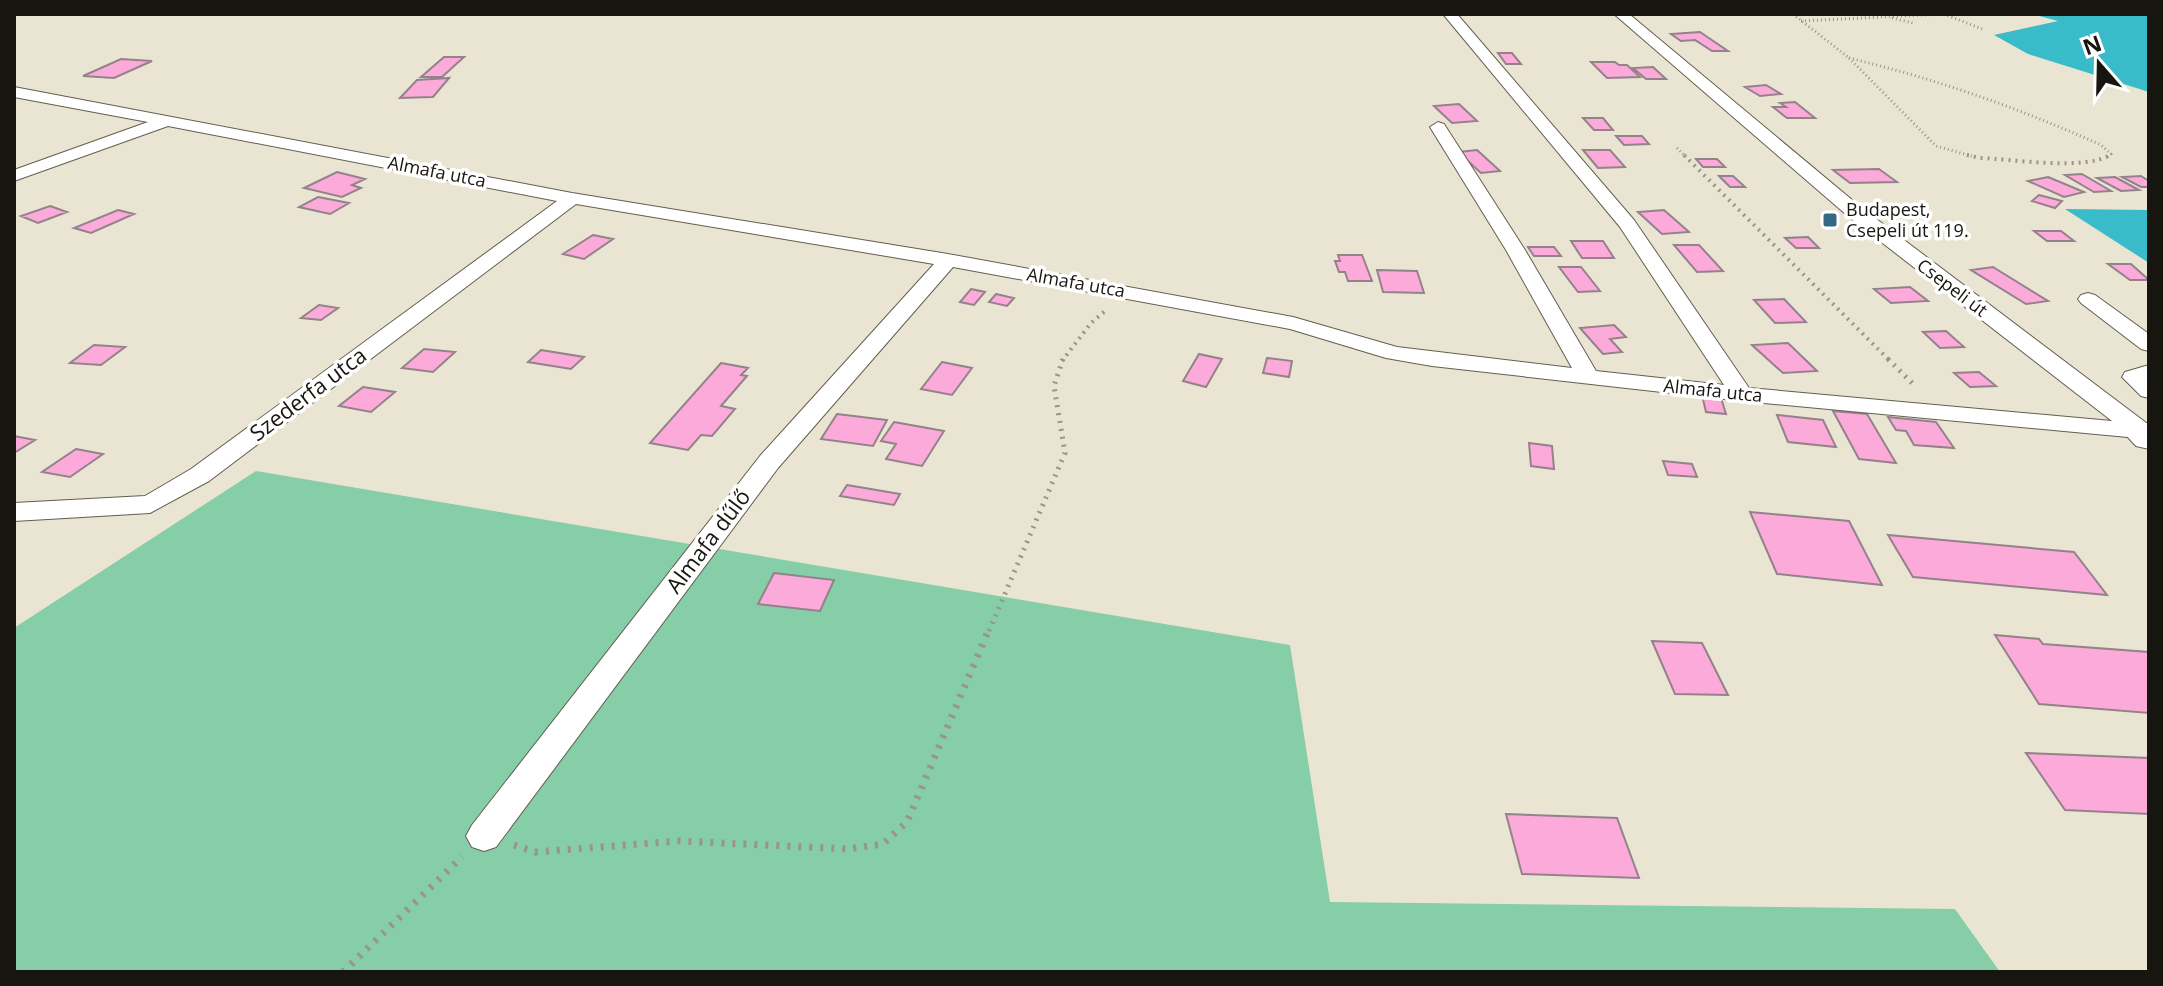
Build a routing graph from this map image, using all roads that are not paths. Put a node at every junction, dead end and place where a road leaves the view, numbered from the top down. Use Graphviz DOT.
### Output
graph roads {
  1 [pos="1450,14"];
  2 [pos="1621,14"];
  3 [pos="14,92"];
  4 [pos="167,121"];
  5 [pos="1438,127"];
  6 [pos="14,176"];
  7 [pos="572,198"];
  8 [pos="948,260"];
  9 [pos="2088,299"];
  10 [pos="2149,344"];
  11 [pos="2149,372"];
  12 [pos="1588,377"];
  13 [pos="2149,391"];
  14 [pos="1742,394"];
  15 [pos="2147,434"];
  16 [pos="14,512"];
  17 [pos="484,836"];
  1 -- 14 [label="street"];
  2 -- 15 [label="street, Csepeli út"];
  3 -- 4 [label="street, Almafa utca"];
  4 -- 6 [label="street"];
  4 -- 7 [label="street, Almafa utca"];
  5 -- 12 [label="street"];
  7 -- 8 [label="street, Almafa utca"];
  7 -- 16 [label="street, Szederfa utca"];
  8 -- 12 [label="street, Almafa utca"];
  8 -- 17 [label="street, Almafa dűlő"];
  9 -- 10 [label="street"];
  11 -- 13 [label="street"];
  12 -- 14 [label="street, Almafa utca"];
  14 -- 15 [label="street, Almafa utca"];
}
